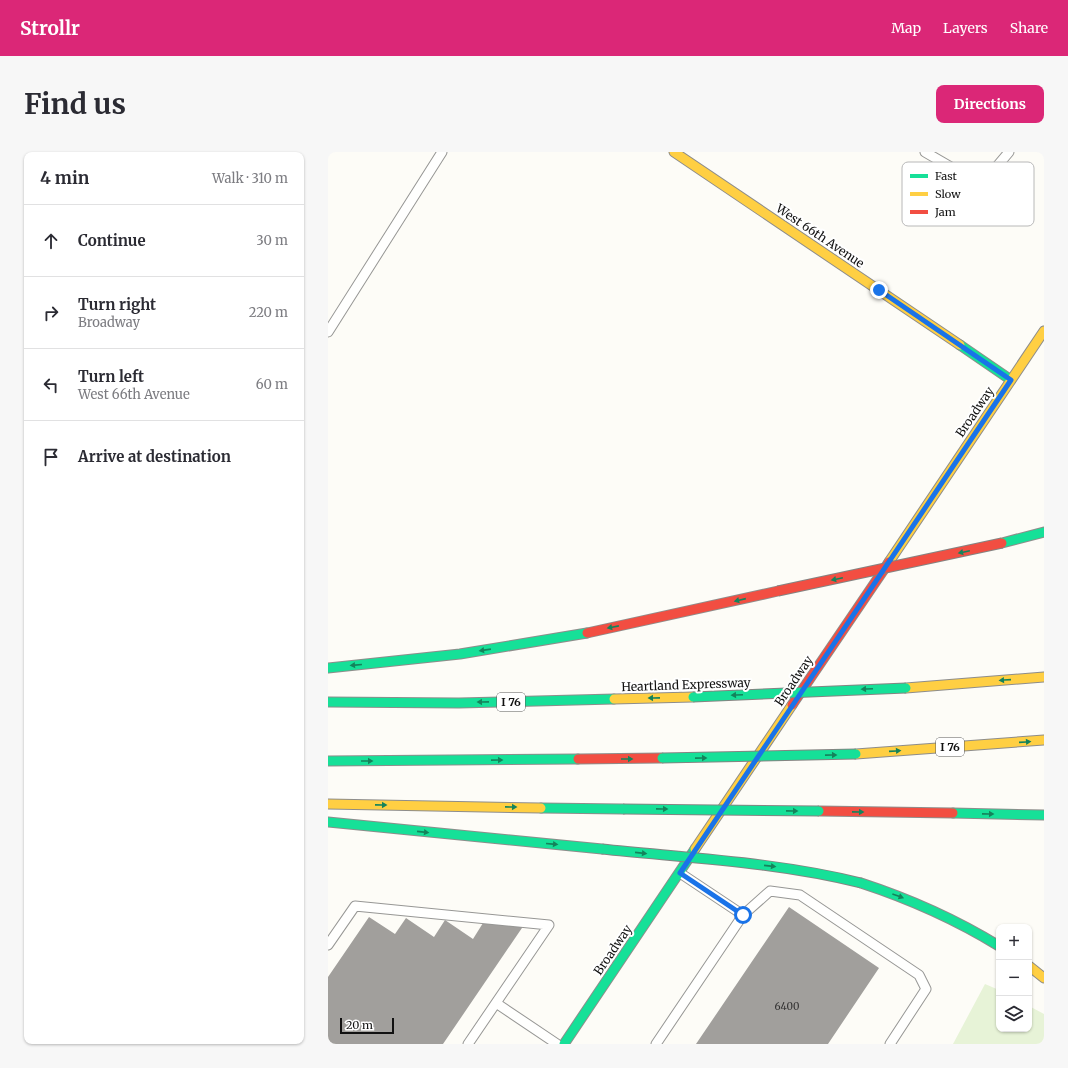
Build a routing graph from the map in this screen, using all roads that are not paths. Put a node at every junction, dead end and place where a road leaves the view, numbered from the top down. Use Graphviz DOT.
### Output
graph roads {
  1 [pos="442,152"];
  2 [pos="674,152"];
  3 [pos="925,152"];
  4 [pos="1009,152"];
  5 [pos="942,162"];
  6 [pos="1001,162"];
  7 [pos="1044,331"];
  8 [pos="328,332"];
  9 [pos="1011,380"];
  10 [pos="1044,532"];
  11 [pos="1044,535"];
  12 [pos="1002,544"];
  13 [pos="328,668"];
  14 [pos="1044,677"];
  15 [pos="328,702"];
  16 [pos="1044,740"];
  17 [pos="328,761"];
  18 [pos="328,804"];
  19 [pos="1044,815"];
  20 [pos="328,822"];
  21 [pos="680,873"];
  22 [pos="743,915"];
  23 [pos="328,944"];
  24 [pos="996,944"];
  25 [pos="1032,968"];
  26 [pos="1044,978"];
  27 [pos="496,1003"];
  28 [pos="468,1044"];
  29 [pos="557,1044"];
  30 [pos="564,1044"];
  31 [pos="656,1044"];
  32 [pos="890,1044"];
  1 -- 8 [label="lane"];
  2 -- 9 [label="main road, West 66th Avenue"];
  3 -- 5 [label="lane"];
  4 -- 6 [label="lane"];
  7 -- 9 [label="main road, Broadway"];
  9 -- 21 [label="main road, Broadway"];
  10 -- 12 [label="main road"];
  11 -- 12 [label="main road"];
  12 -- 13 [label="main road, one-way, bridge"];
  14 -- 15 [label="main road, Heartland Expressway / I 76, one-way, bridge"];
  17 -- 16 [label="main road, I 76, one-way, bridge"];
  18 -- 19 [label="main road, one-way, bridge"];
  20 -- 24 [label="main road, one-way, bridge"];
  21 -- 22 [label="lane"];
  21 -- 30 [label="main road, Broadway"];
  22 -- 31 [label="lane"];
  22 -- 32 [label="lane"];
  23 -- 27 [label="lane"];
  25 -- 26 [label="main road"];
  27 -- 28 [label="lane"];
  27 -- 29 [label="lane"];
}
